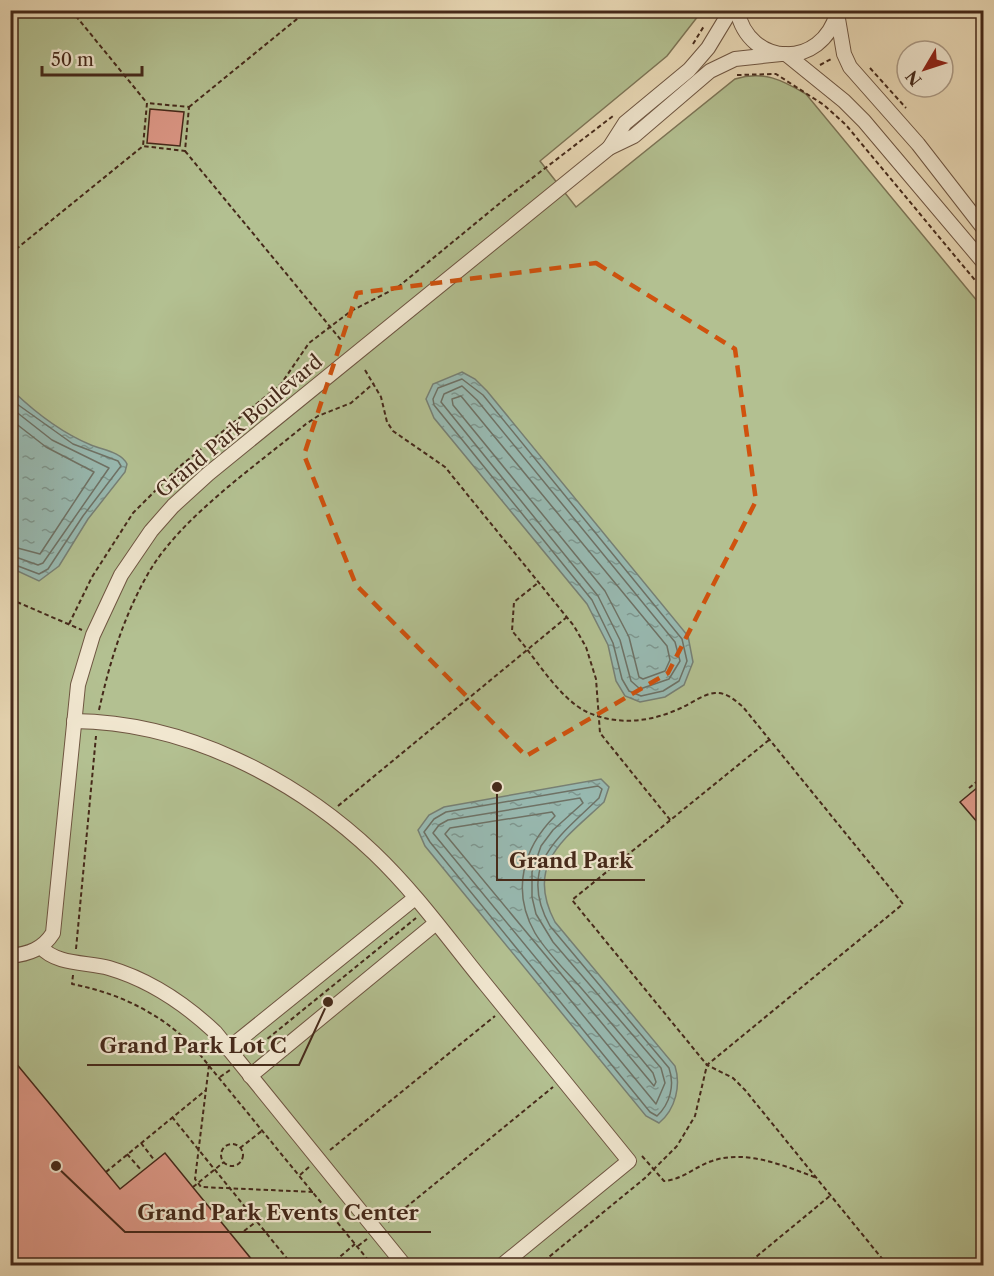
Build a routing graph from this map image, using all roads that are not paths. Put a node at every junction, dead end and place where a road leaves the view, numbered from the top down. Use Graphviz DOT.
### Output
graph roads {
  1 [pos="730,10"];
  2 [pos="737,10"];
  3 [pos="837,12"];
  4 [pos="783,54"];
  5 [pos="609,148"];
  6 [pos="984,229"];
  7 [pos="984,263"];
  8 [pos="74,721"];
  9 [pos="415,898"];
  10 [pos="436,923"];
  11 [pos="40,947"];
  12 [pos="10,956"];
  13 [pos="228,1049"];
  14 [pos="250,1076"];
  15 [pos="405,1266"];
  16 [pos="501,1266"];
  1 -- 5 [label="street, Grand Park Boulevard"];
  2 -- 4 [label="street"];
  3 -- 4 [label="street, Grand Park Boulevard"];
  3 -- 6 [label="street"];
  4 -- 5 [label="street, Grand Park Boulevard"];
  4 -- 7 [label="street"];
  5 -- 8 [label="street, Grand Park Boulevard"];
  8 -- 9 [label="street"];
  8 -- 11 [label="street, Grand Park Boulevard"];
  9 -- 10 [label="street"];
  9 -- 13 [label="street"];
  10 -- 14 [label="street"];
  10 -- 16 [label="street"];
  11 -- 12 [label="street"];
  11 -- 13 [label="street"];
  13 -- 14 [label="street"];
  14 -- 15 [label="street"];
}
